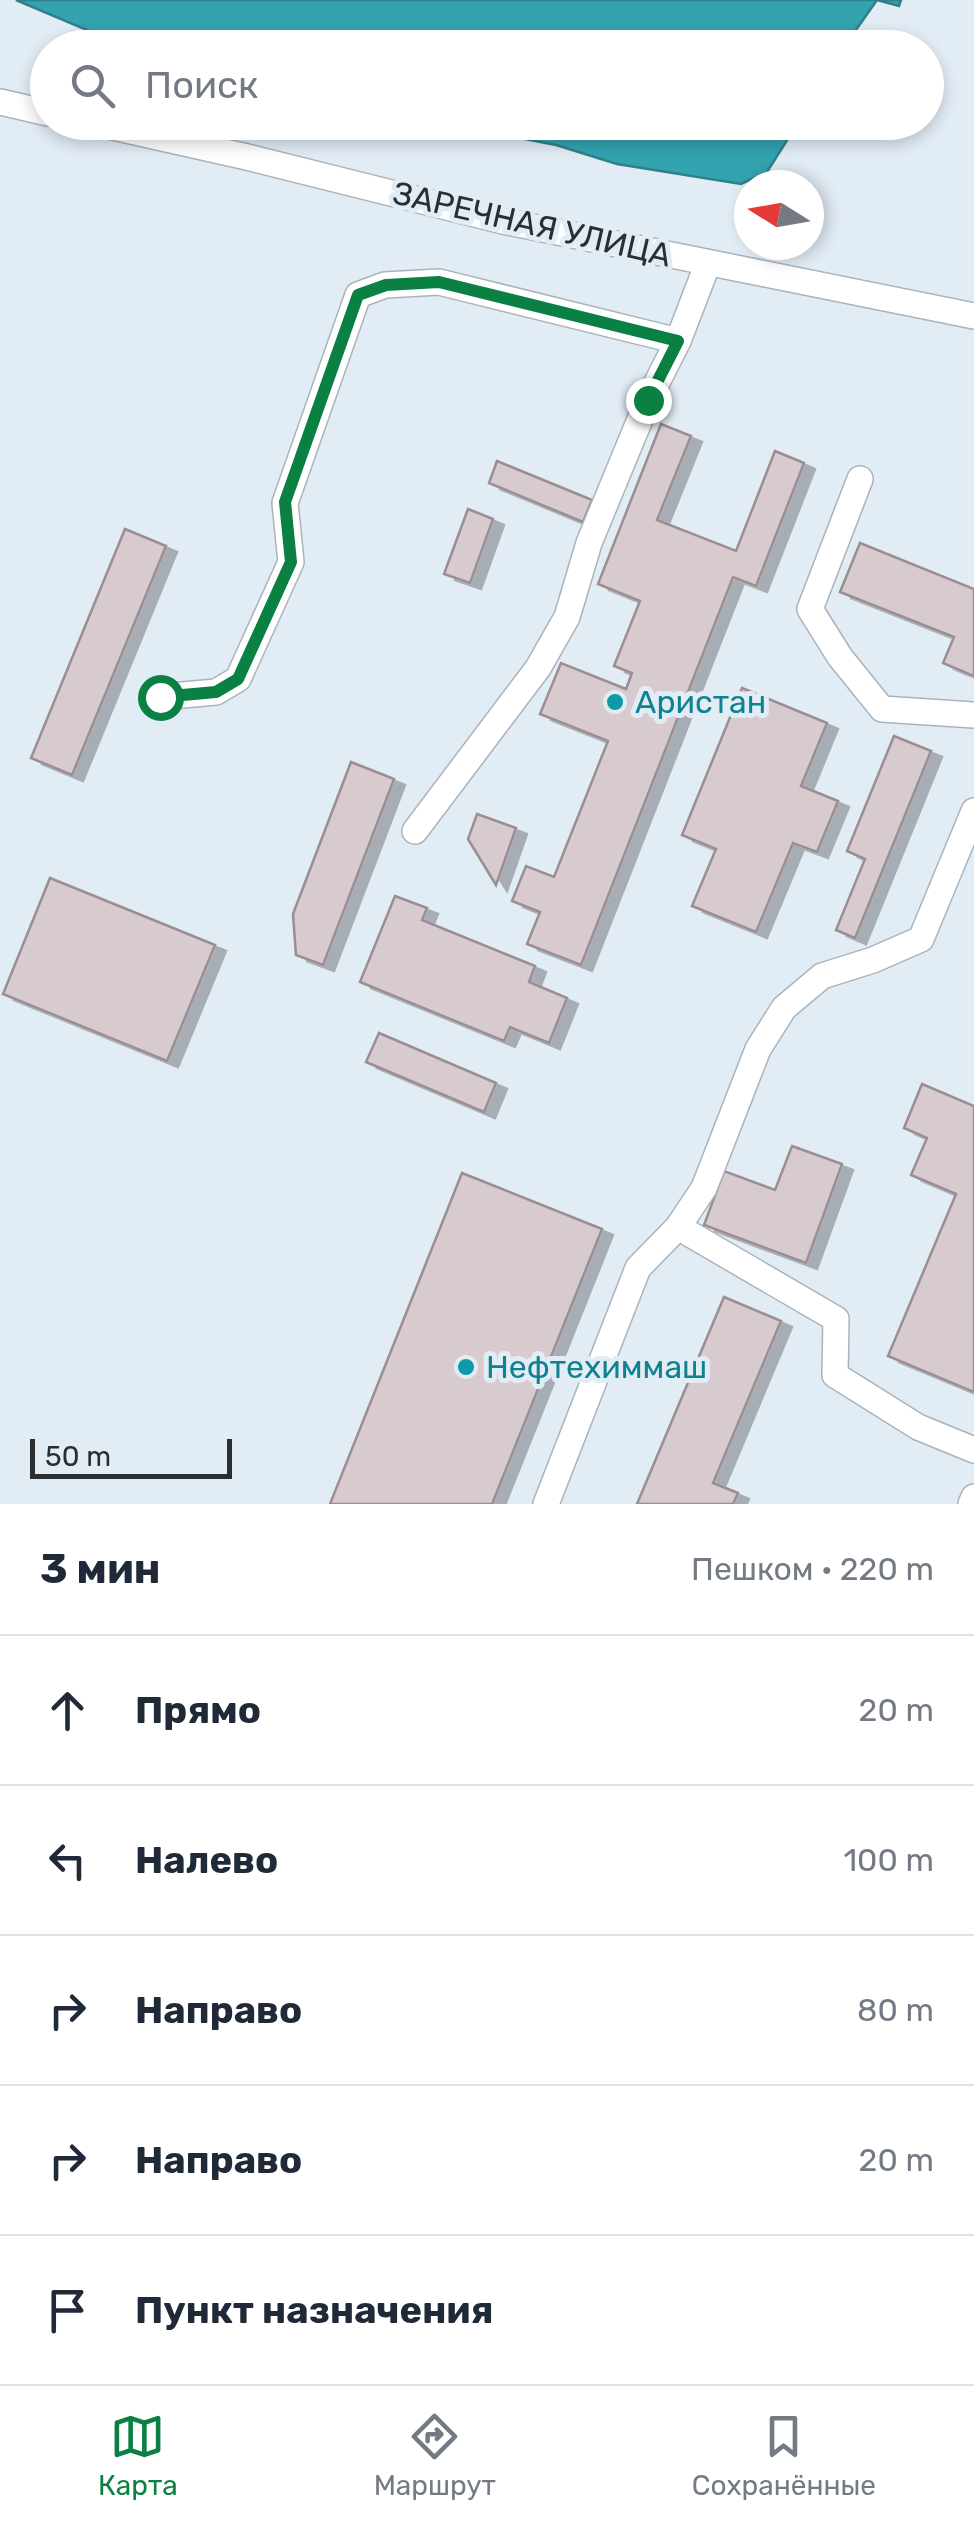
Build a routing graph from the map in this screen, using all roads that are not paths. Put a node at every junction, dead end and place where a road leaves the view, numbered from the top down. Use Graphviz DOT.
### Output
graph roads {
  1 [pos="0,102"];
  2 [pos="30,109"];
  3 [pos="171,140"];
  4 [pos="708,263"];
  5 [pos="974,316"];
  6 [pos="678,341"];
  7 [pos="860,479"];
  8 [pos="160,697"];
  9 [pos="974,715"];
  10 [pos="974,811"];
  11 [pos="414,831"];
  12 [pos="678,1227"];
  13 [pos="974,1450"];
  14 [pos="546,1504"];
  1 -- 2 [label="street"];
  3 -- 4 [label="street, ЗАРЕЧНАЯ УЛИЦА"];
  4 -- 5 [label="street, ЗАРЕЧНАЯ УЛИЦА"];
  4 -- 6 [label="street"];
  6 -- 8 [label="street"];
  6 -- 11 [label="street"];
  7 -- 9 [label="street"];
  10 -- 12 [label="street"];
  12 -- 13 [label="street"];
  12 -- 14 [label="street"];
}
